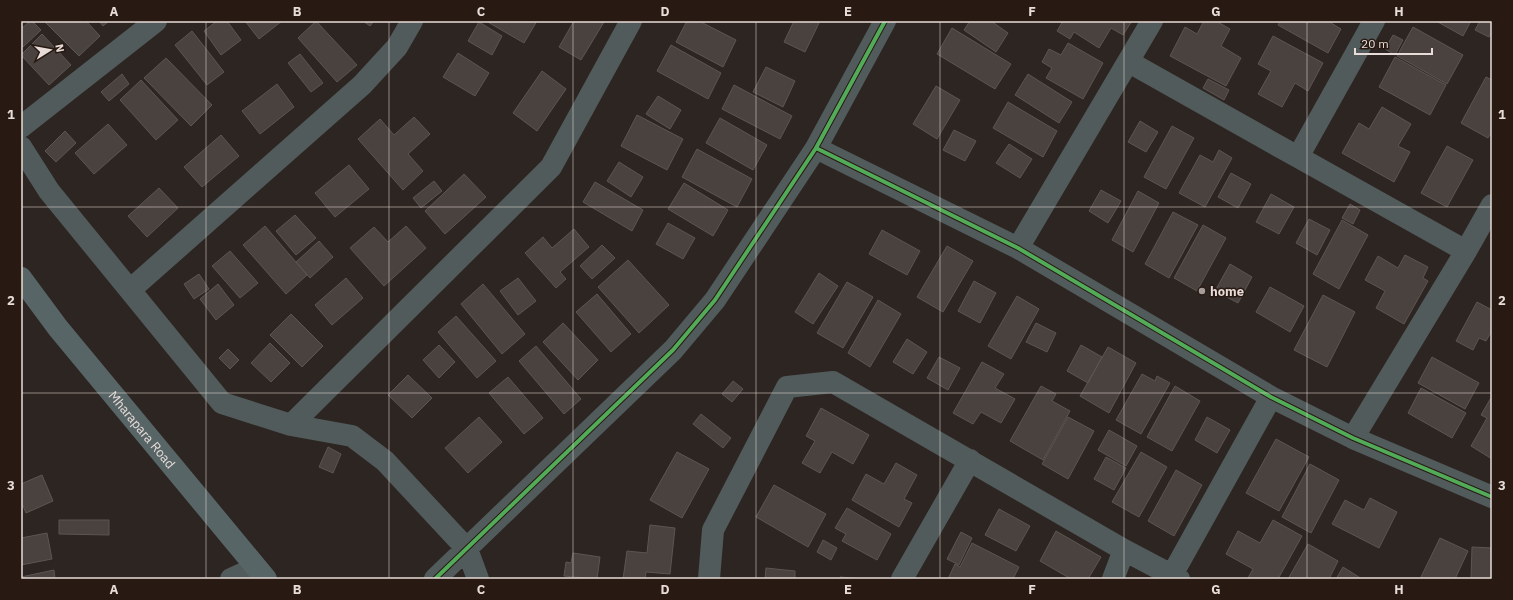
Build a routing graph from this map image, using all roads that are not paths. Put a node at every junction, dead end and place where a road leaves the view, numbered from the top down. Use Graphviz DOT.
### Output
graph roads {
  1 [pos="156,21"];
  2 [pos="412,21"];
  3 [pos="631,21"];
  4 [pos="885,21"];
  5 [pos="1152,21"];
  6 [pos="1374,21"];
  7 [pos="1129,62"];
  8 [pos="21,126"];
  9 [pos="21,148"];
  10 [pos="816,148"];
  11 [pos="1298,157"];
  12 [pos="1492,205"];
  13 [pos="1018,248"];
  14 [pos="1466,251"];
  15 [pos="21,278"];
  16 [pos="130,290"];
  17 [pos="1271,397"];
  18 [pos="291,425"];
  19 [pos="1353,438"];
  20 [pos="970,460"];
  21 [pos="1492,497"];
  22 [pos="467,549"];
  23 [pos="1124,550"];
  24 [pos="261,573"];
  25 [pos="1176,577"];
  26 [pos="231,579"];
  27 [pos="435,579"];
  28 [pos="478,579"];
  29 [pos="709,579"];
  30 [pos="902,579"];
  31 [pos="1113,579"];
  1 -- 8 [label="street"];
  2 -- 16 [label="street"];
  3 -- 18 [label="street"];
  4 -- 10 [label="street"];
  5 -- 7 [label="street"];
  6 -- 11 [label="street"];
  7 -- 11 [label="street"];
  7 -- 13 [label="street"];
  9 -- 16 [label="street"];
  10 -- 13 [label="street"];
  10 -- 22 [label="street"];
  11 -- 14 [label="street"];
  12 -- 14 [label="street"];
  13 -- 17 [label="street"];
  14 -- 19 [label="street"];
  15 -- 24 [label="main road, Mharapara Road"];
  16 -- 18 [label="street"];
  17 -- 19 [label="street"];
  17 -- 25 [label="street"];
  18 -- 22 [label="street"];
  19 -- 21 [label="street"];
  20 -- 23 [label="street"];
  20 -- 29 [label="street"];
  20 -- 30 [label="street"];
  22 -- 27 [label="street"];
  22 -- 28 [label="street"];
  23 -- 25 [label="street"];
  23 -- 31 [label="street"];
  24 -- 26 [label="street"];
}
